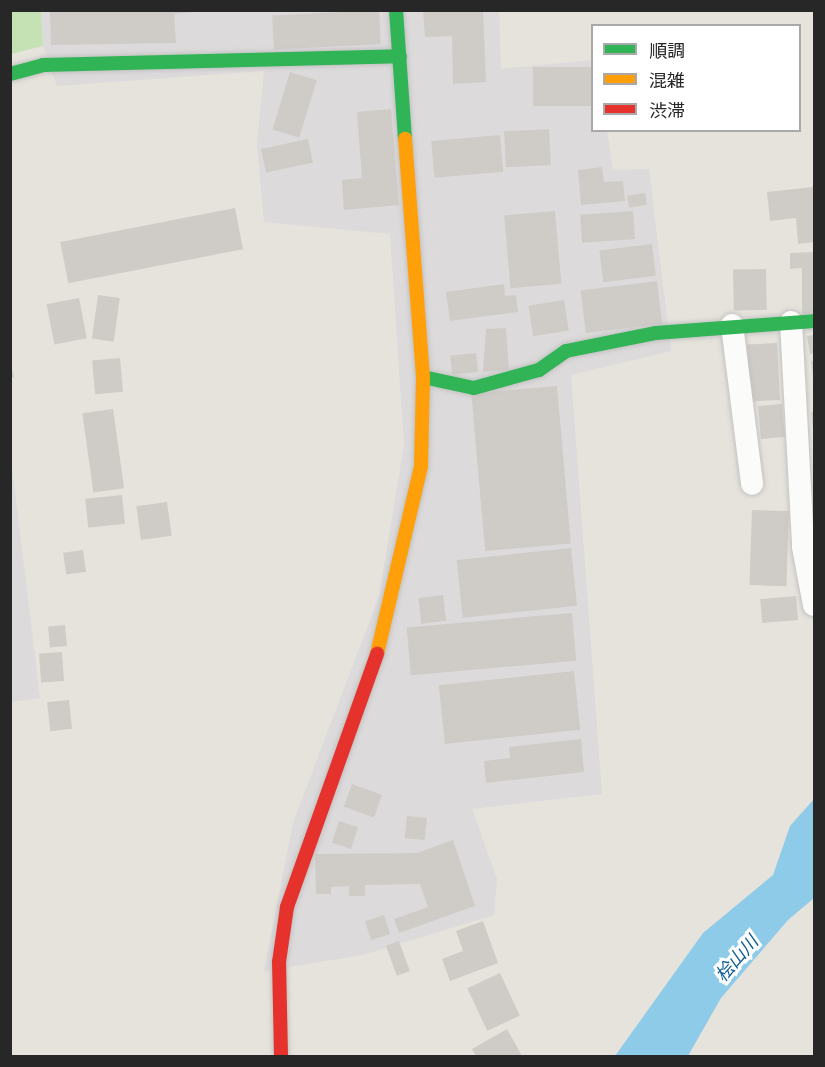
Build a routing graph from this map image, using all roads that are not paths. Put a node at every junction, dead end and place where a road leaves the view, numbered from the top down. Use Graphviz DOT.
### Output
graph roads {
  1 [pos="396,10"];
  2 [pos="400,56"];
  3 [pos="10,74"];
  4 [pos="814,321"];
  5 [pos="791,322"];
  6 [pos="732,325"];
  7 [pos="423,378"];
  8 [pos="752,484"];
  9 [pos="814,605"];
  10 [pos="281,1056"];
  1 -- 2 [label="street"];
  2 -- 3 [label="street"];
  2 -- 7 [label="street"];
  4 -- 5 [label="street"];
  5 -- 6 [label="street"];
  5 -- 9 [label="street"];
  6 -- 7 [label="street"];
  6 -- 8 [label="street"];
  7 -- 10 [label="street"];
}
